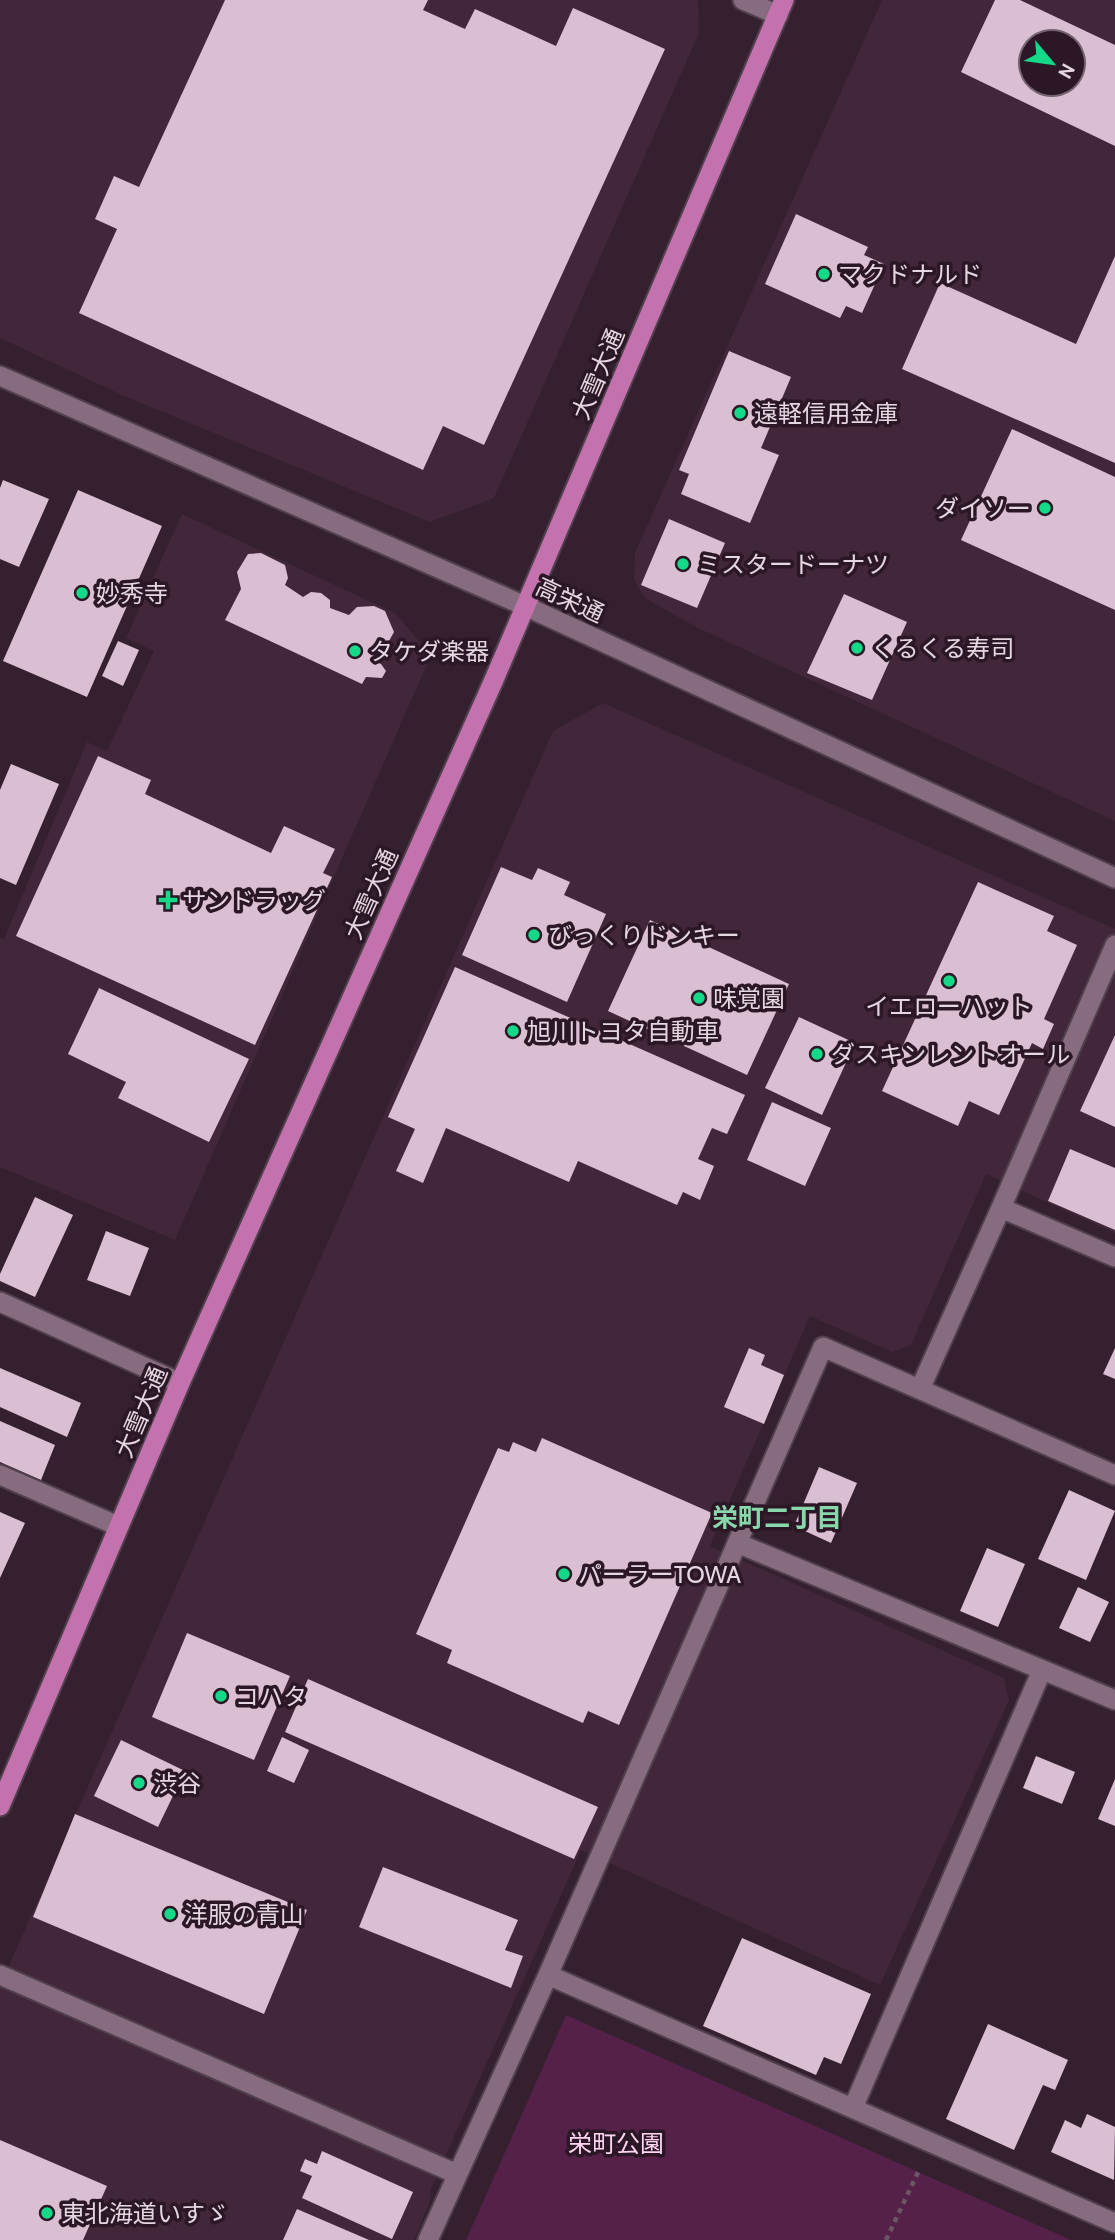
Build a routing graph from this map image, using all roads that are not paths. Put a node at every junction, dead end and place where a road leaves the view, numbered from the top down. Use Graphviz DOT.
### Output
graph roads {
  1 [pos="743,0"];
  2 [pos="781,8"];
  3 [pos="0,376"];
  4 [pos="525,607"];
  5 [pos="1115,878"];
  6 [pos="1115,945"];
  7 [pos="1001,1208"];
  8 [pos="1115,1257"];
  9 [pos="0,1302"];
  10 [pos="180,1383"];
  11 [pos="920,1389"];
  12 [pos="0,1475"];
  13 [pos="1115,1475"];
  14 [pos="118,1526"];
  15 [pos="737,1543"];
  16 [pos="1042,1670"];
  17 [pos="1115,1700"];
  18 [pos="0,1806"];
  19 [pos="0,1975"];
  20 [pos="548,1975"];
  21 [pos="853,2108"];
  22 [pos="457,2174"];
  23 [pos="1115,2222"];
  24 [pos="428,2240"];
  1 -- 2 [label="street"];
  2 -- 4 [label="highway, 大雪大通"];
  3 -- 4 [label="street, 高栄通"];
  4 -- 5 [label="street, 高栄通"];
  4 -- 10 [label="highway, 大雪大通"];
  6 -- 7 [label="street"];
  7 -- 8 [label="street"];
  7 -- 11 [label="street"];
  9 -- 10 [label="street"];
  10 -- 14 [label="highway, 大雪大通"];
  11 -- 13 [label="street"];
  11 -- 15 [label="street"];
  12 -- 14 [label="street"];
  14 -- 18 [label="highway, 大雪大通"];
  15 -- 16 [label="street"];
  15 -- 20 [label="street"];
  16 -- 17 [label="street"];
  16 -- 21 [label="street"];
  19 -- 22 [label="street"];
  20 -- 21 [label="street"];
  20 -- 22 [label="street"];
  21 -- 23 [label="street"];
  22 -- 24 [label="street"];
}
